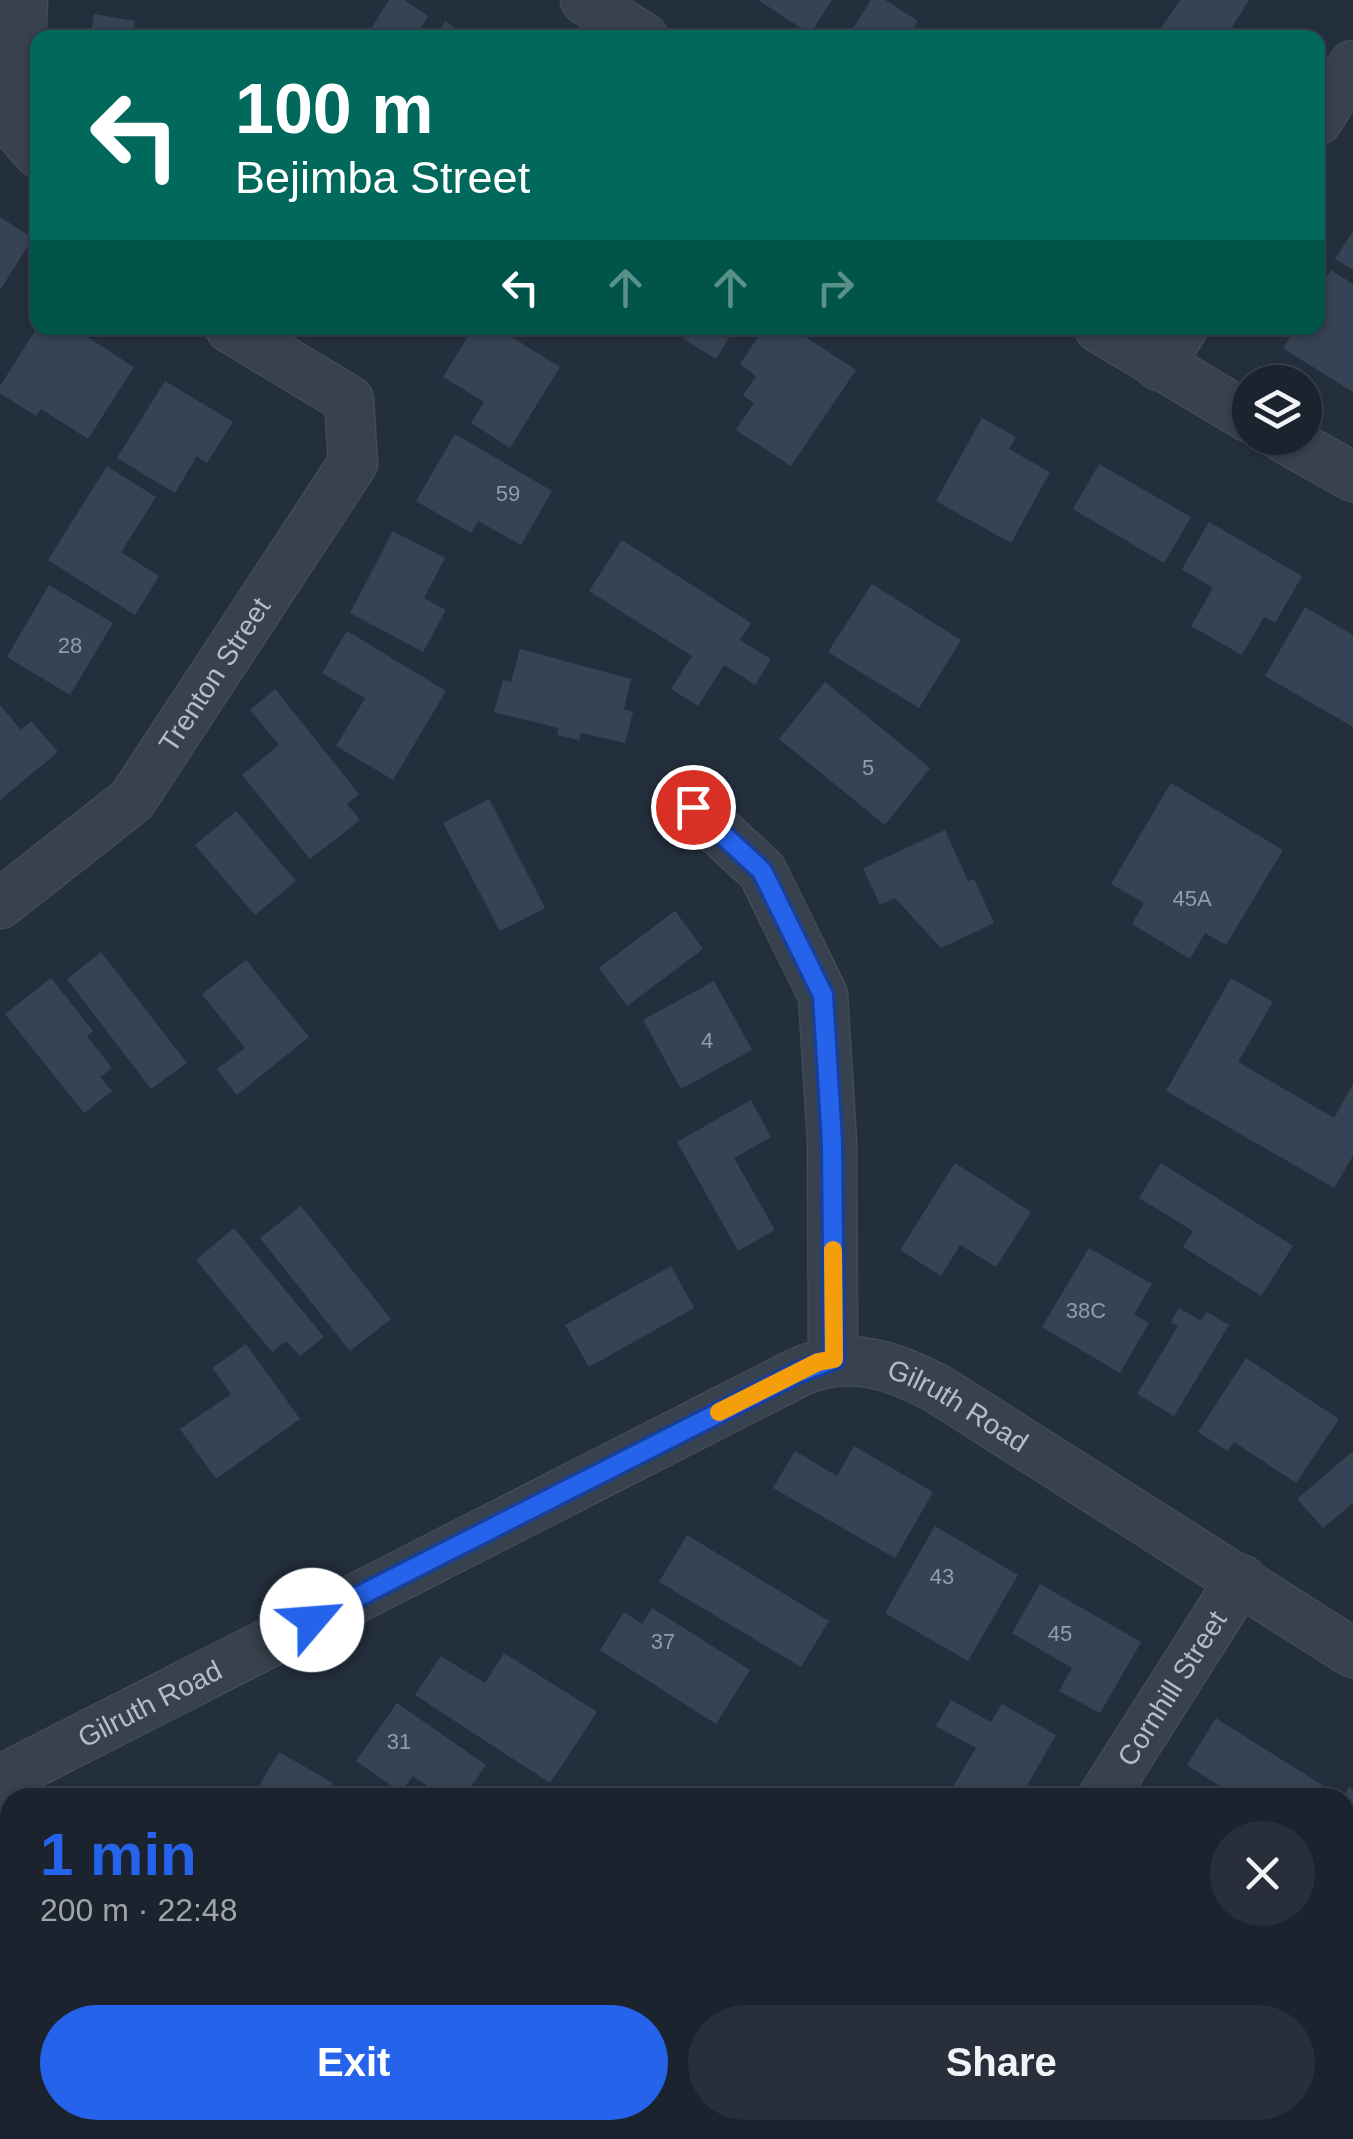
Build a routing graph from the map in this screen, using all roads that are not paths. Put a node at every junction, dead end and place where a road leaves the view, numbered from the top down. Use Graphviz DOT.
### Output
graph roads {
  1 [pos="23,0"];
  2 [pos="585,0"];
  3 [pos="632,30"];
  4 [pos="1353,65"];
  5 [pos="1325,109"];
  6 [pos="18,137"];
  7 [pos="242,335"];
  8 [pos="1127,335"];
  9 [pos="1171,346"];
  10 [pos="1232,402"];
  11 [pos="1314,455"];
  12 [pos="1353,477"];
  13 [pos="693,807"];
  14 [pos="0,904"];
  15 [pos="834,1359"];
  16 [pos="1241,1579"];
  17 [pos="1353,1653"];
  18 [pos="0,1780"];
  19 [pos="1108,1788"];
  1 -- 6 [label="street"];
  2 -- 3 [label="street"];
  4 -- 5 [label="street"];
  7 -- 14 [label="street, Trenton Street"];
  8 -- 9 [label="street"];
  9 -- 10 [label="street"];
  11 -- 12 [label="street"];
  13 -- 15 [label="street"];
  15 -- 16 [label="street, Gilruth Road"];
  15 -- 18 [label="street, Gilruth Road"];
  16 -- 17 [label="street, Gilruth Road"];
  16 -- 19 [label="street, Cornhill Street"];
}
